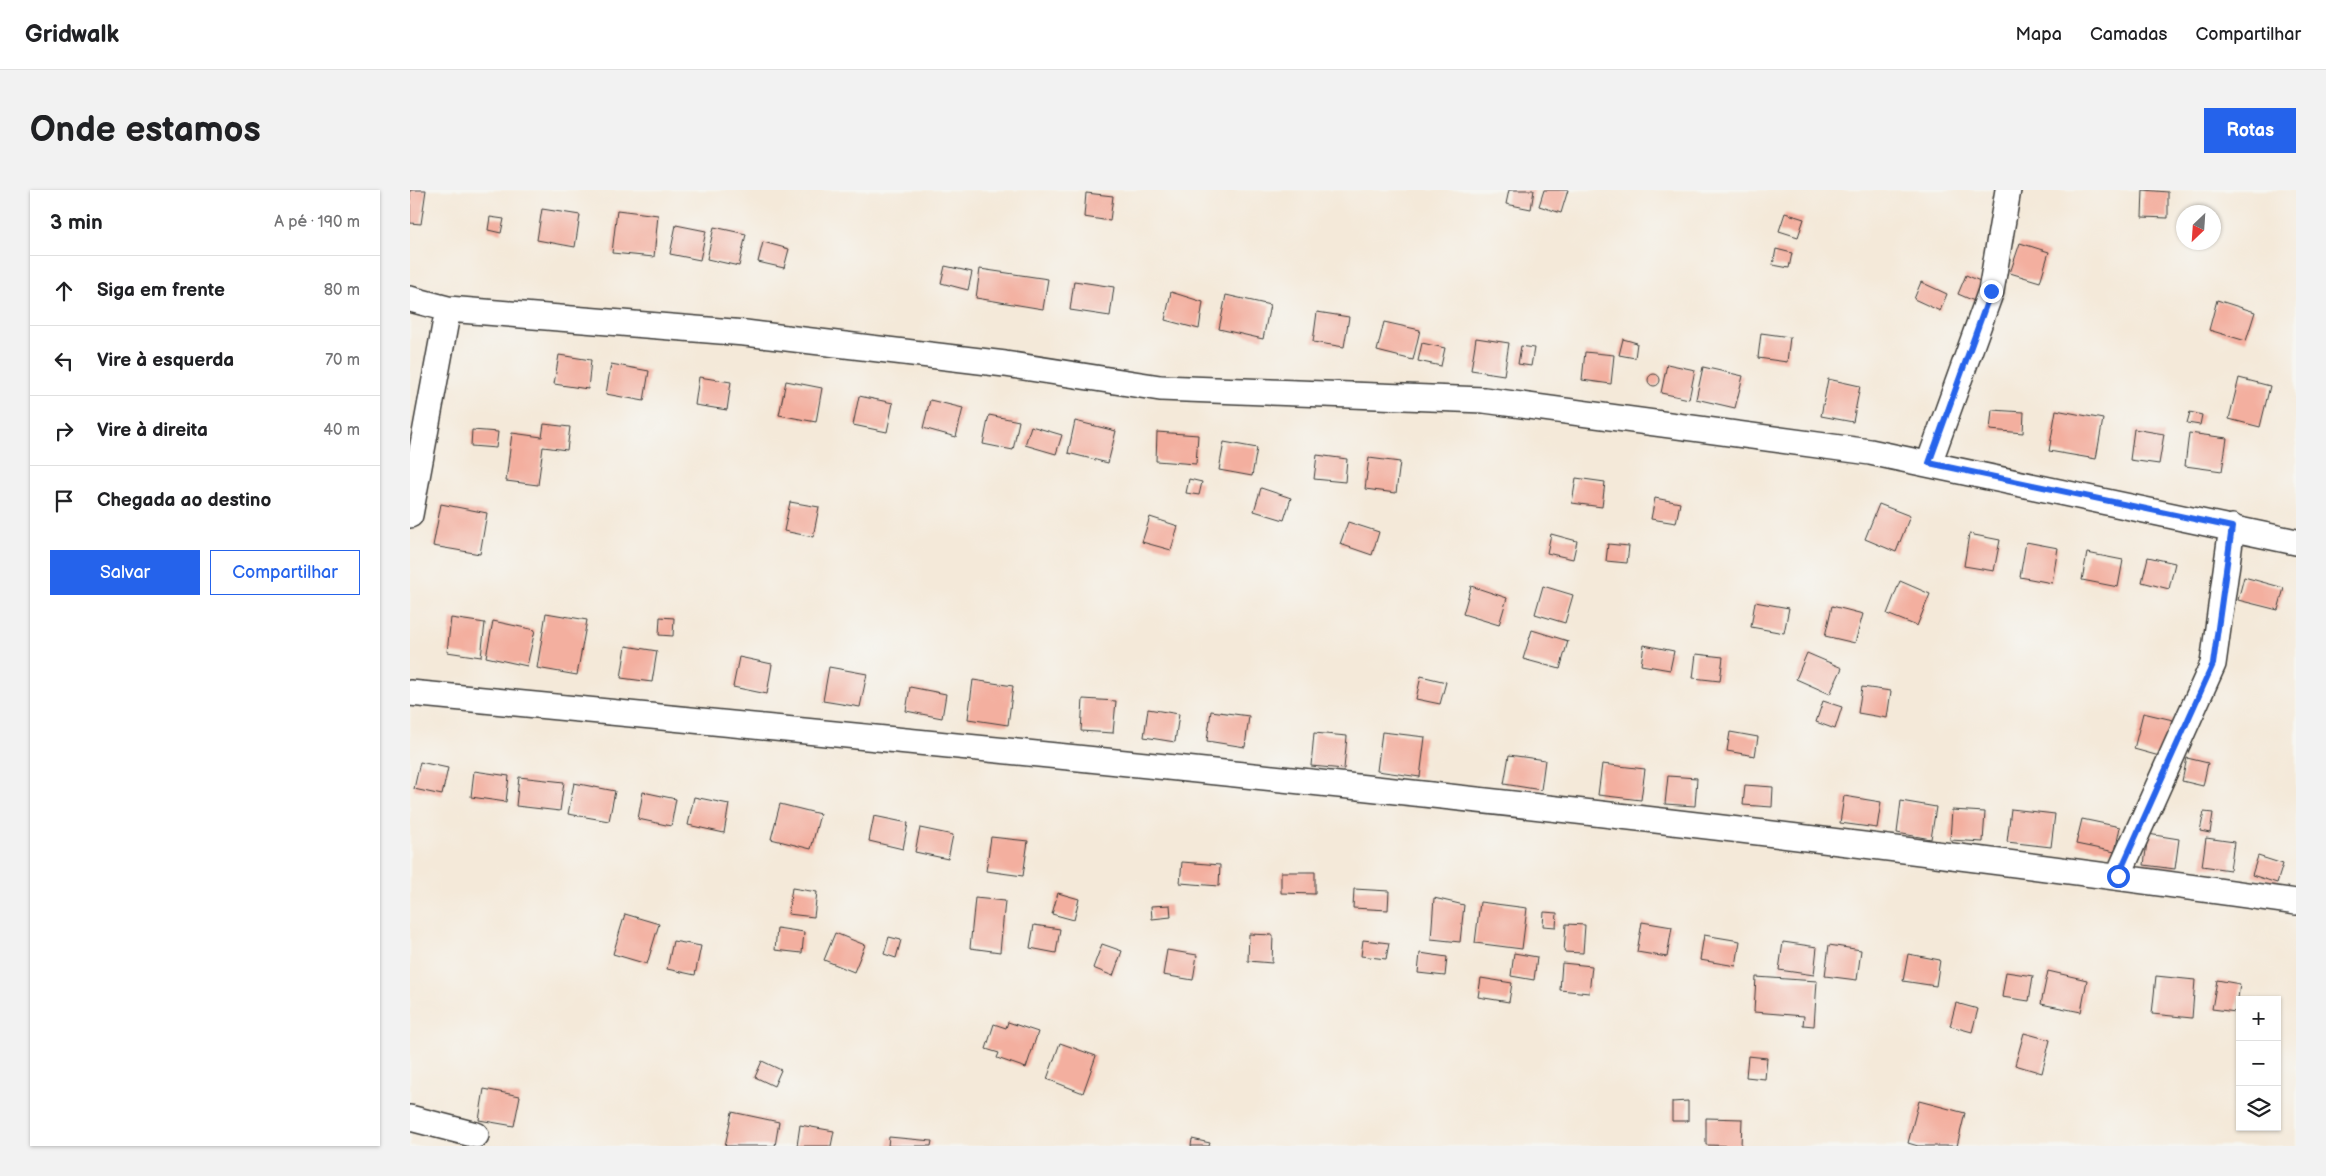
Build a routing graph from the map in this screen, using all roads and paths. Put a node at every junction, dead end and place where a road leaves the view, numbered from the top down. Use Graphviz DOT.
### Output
graph roads {
  1 [pos="2008,190"];
  2 [pos="410,299"];
  3 [pos="448,309"];
  4 [pos="1929,463"];
  5 [pos="410,515"];
  6 [pos="2232,527"];
  7 [pos="2296,542"];
  8 [pos="410,693"];
  9 [pos="2118,876"];
  10 [pos="2296,902"];
  11 [pos="410,1118"];
  12 [pos="476,1135"];
  1 -- 4 [label="street"];
  2 -- 3 [label="street"];
  3 -- 4 [label="street"];
  3 -- 5 [label="street"];
  4 -- 6 [label="street"];
  6 -- 7 [label="street"];
  6 -- 9 [label="street"];
  8 -- 9 [label="street"];
  9 -- 10 [label="street"];
  11 -- 12 [label="street"];
}
